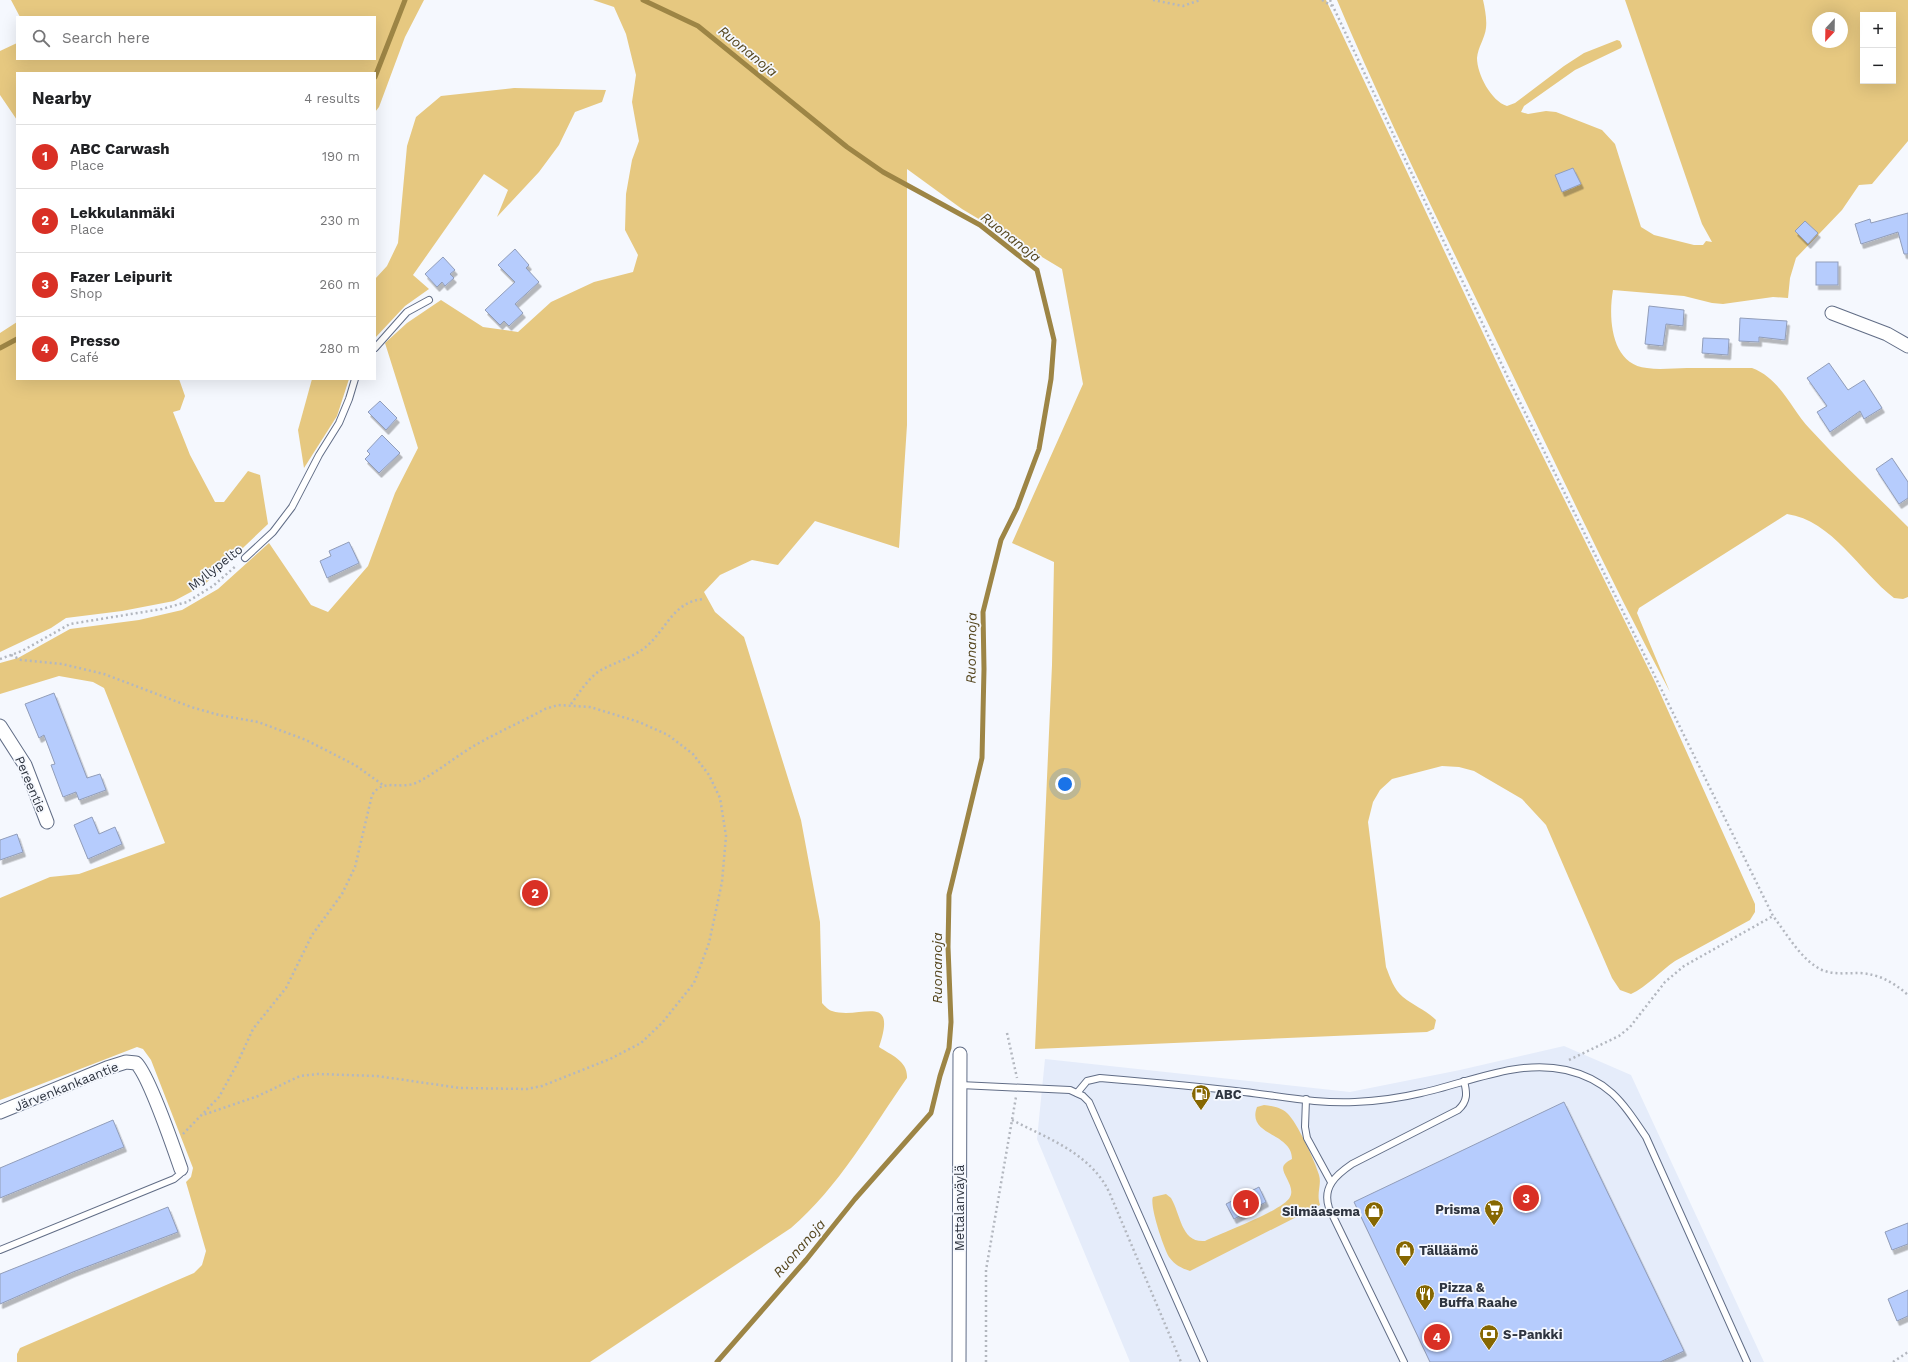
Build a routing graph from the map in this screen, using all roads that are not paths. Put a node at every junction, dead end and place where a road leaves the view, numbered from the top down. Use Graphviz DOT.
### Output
graph roads {
  1 [pos="429,300"];
  2 [pos="1832,313"];
  3 [pos="1908,346"];
  4 [pos="376,347"];
  5 [pos="355,380"];
  6 [pos="245,558"];
  7 [pos="0,726"];
  8 [pos="47,822"];
  9 [pos="960,1054"];
  10 [pos="1464,1081"];
  11 [pos="960,1086"];
  12 [pos="1077,1093"];
  13 [pos="1306,1099"];
  14 [pos="0,1112"];
  15 [pos="181,1169"];
  16 [pos="1331,1182"];
  17 [pos="0,1250"];
  18 [pos="959,1362"];
  19 [pos="1204,1362"];
  20 [pos="1404,1362"];
  21 [pos="1747,1362"];
  1 -- 4 [label="lane"];
  2 -- 3 [label="street"];
  5 -- 6 [label="lane, Myllypelto"];
  7 -- 8 [label="street, Pereentie"];
  9 -- 11 [label="street, Mettalanväylä"];
  10 -- 13 [label="lane"];
  10 -- 16 [label="lane"];
  10 -- 21 [label="lane"];
  11 -- 12 [label="lane"];
  11 -- 18 [label="street, Mettalanväylä"];
  12 -- 13 [label="lane"];
  12 -- 19 [label="lane"];
  13 -- 16 [label="lane"];
  14 -- 15 [label="street, Järvenkankaantie"];
  15 -- 17 [label="lane"];
  16 -- 20 [label="lane"];
}
